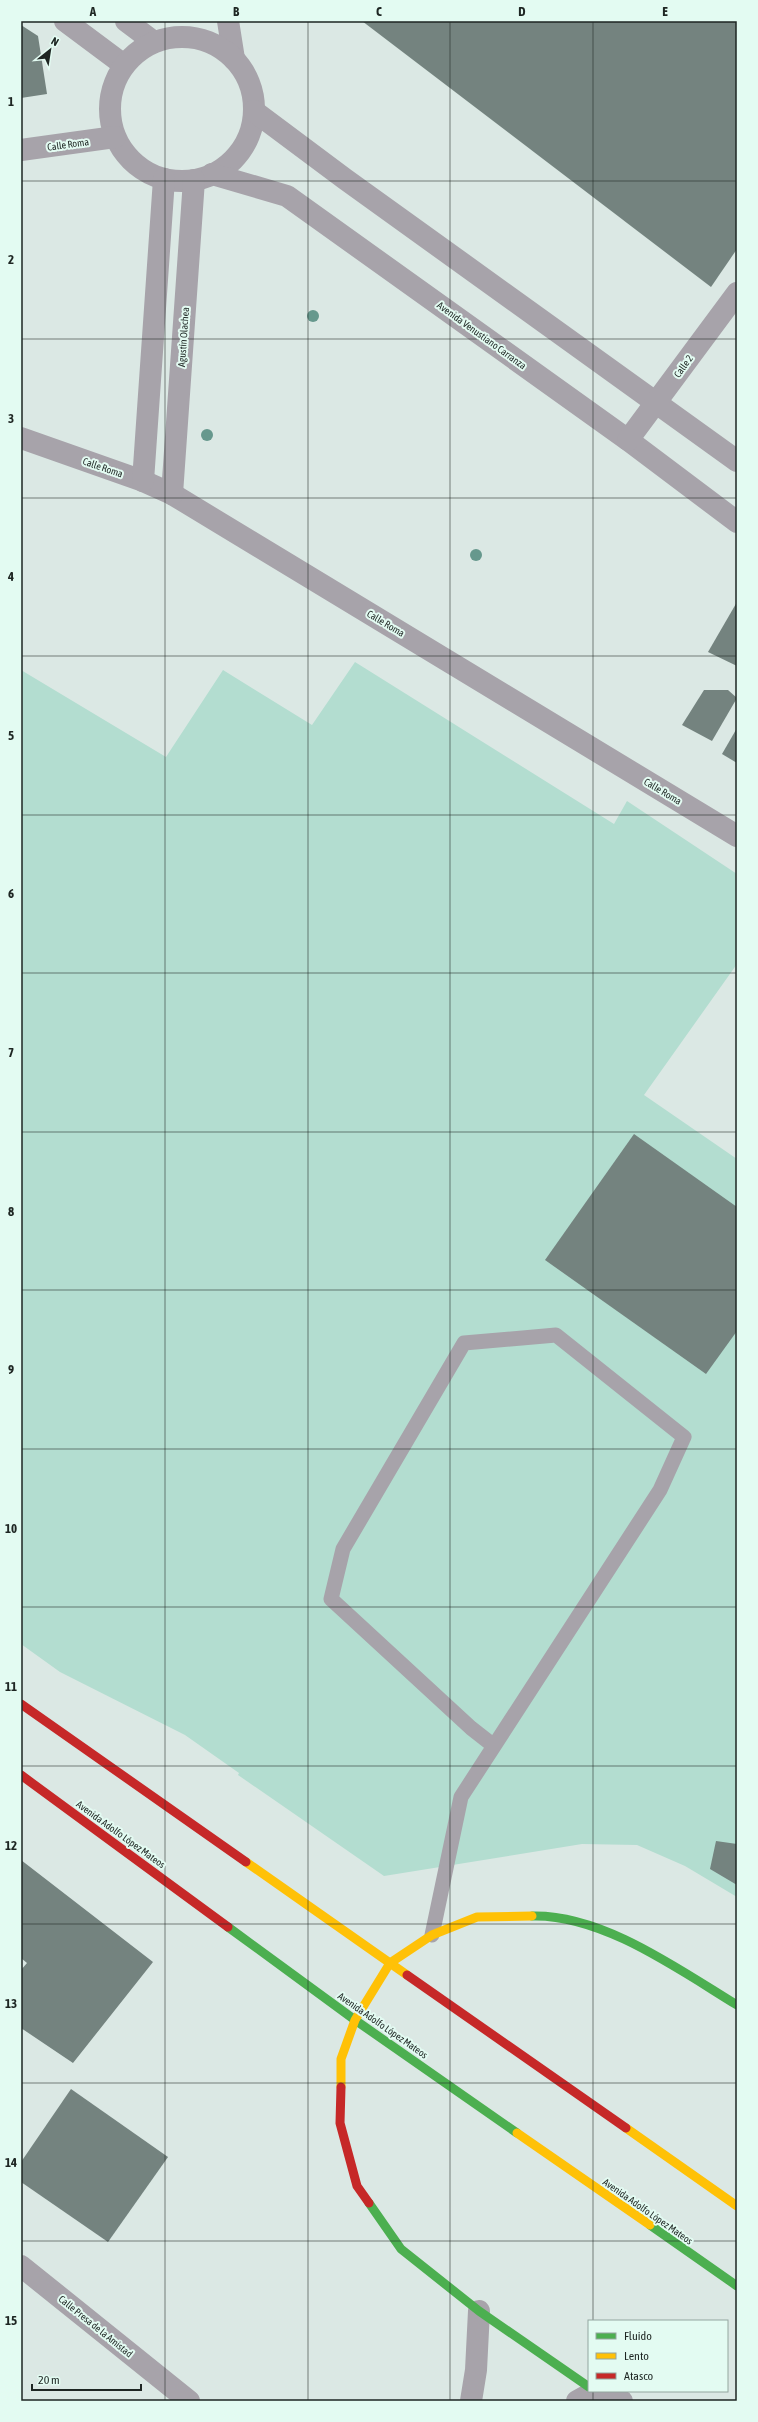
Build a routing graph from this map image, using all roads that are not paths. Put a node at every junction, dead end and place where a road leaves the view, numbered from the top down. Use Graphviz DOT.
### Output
graph roads {
  1 [pos="65,21"];
  2 [pos="126,21"];
  3 [pos="228,21"];
  4 [pos="174,29"];
  5 [pos="154,42"];
  6 [pos="234,59"];
  7 [pos="124,65"];
  8 [pos="254,111"];
  9 [pos="115,137"];
  10 [pos="21,150"];
  11 [pos="203,177"];
  12 [pos="164,179"];
  13 [pos="737,293"];
  14 [pos="656,403"];
  15 [pos="21,438"];
  16 [pos="628,440"];
  17 [pos="737,461"];
  18 [pos="143,481"];
  19 [pos="172,494"];
  20 [pos="737,522"];
  21 [pos="737,836"];
  22 [pos="21,1704"];
  23 [pos="494,1746"];
  24 [pos="21,1775"];
  25 [pos="432,1936"];
  26 [pos="390,1963"];
  27 [pos="737,2005"];
  28 [pos="355,2020"];
  29 [pos="737,2206"];
  30 [pos="21,2266"];
  31 [pos="737,2286"];
  32 [pos="479,2311"];
  33 [pos="588,2386"];
  34 [pos="593,2392"];
  35 [pos="598,2392"];
  36 [pos="190,2401"];
  37 [pos="471,2401"];
  38 [pos="577,2401"];
  39 [pos="622,2401"];
  1 -- 7 [label="street"];
  2 -- 5 [label="street"];
  3 -- 6 [label="street"];
  4 -- 5 [label="street"];
  4 -- 6 [label="street"];
  5 -- 7 [label="street"];
  6 -- 8 [label="street"];
  7 -- 9 [label="street"];
  8 -- 11 [label="street"];
  8 -- 14 [label="street"];
  9 -- 10 [label="street, Calle Roma"];
  9 -- 12 [label="street"];
  11 -- 12 [label="street, Avenida Venustiano Carranza"];
  11 -- 16 [label="street, Avenida Venustiano Carranza"];
  11 -- 19 [label="street, Agustín Olachea"];
  12 -- 18 [label="street"];
  13 -- 14 [label="street, Calle 2"];
  14 -- 16 [label="street, Calle 2"];
  14 -- 17 [label="street"];
  15 -- 18 [label="street, Calle Roma"];
  16 -- 20 [label="street, Avenida Venustiano Carranza"];
  18 -- 19 [label="street, Calle Roma"];
  19 -- 21 [label="street, Calle Roma"];
  22 -- 26 [label="main road"];
  23 -- 23 [label="lane"];
  23 -- 25 [label="lane"];
  24 -- 28 [label="main road, Avenida Adolfo López Mateos"];
  25 -- 26 [label="main road"];
  25 -- 27 [label="main road"];
  26 -- 28 [label="main road"];
  26 -- 29 [label="main road"];
  28 -- 31 [label="main road, Avenida Adolfo López Mateos"];
  28 -- 32 [label="main road"];
  30 -- 36 [label="street, Calle Presa de la Amistad"];
  32 -- 33 [label="main road"];
  32 -- 37 [label="street"];
  34 -- 38 [label="street"];
  35 -- 39 [label="street"];
}
